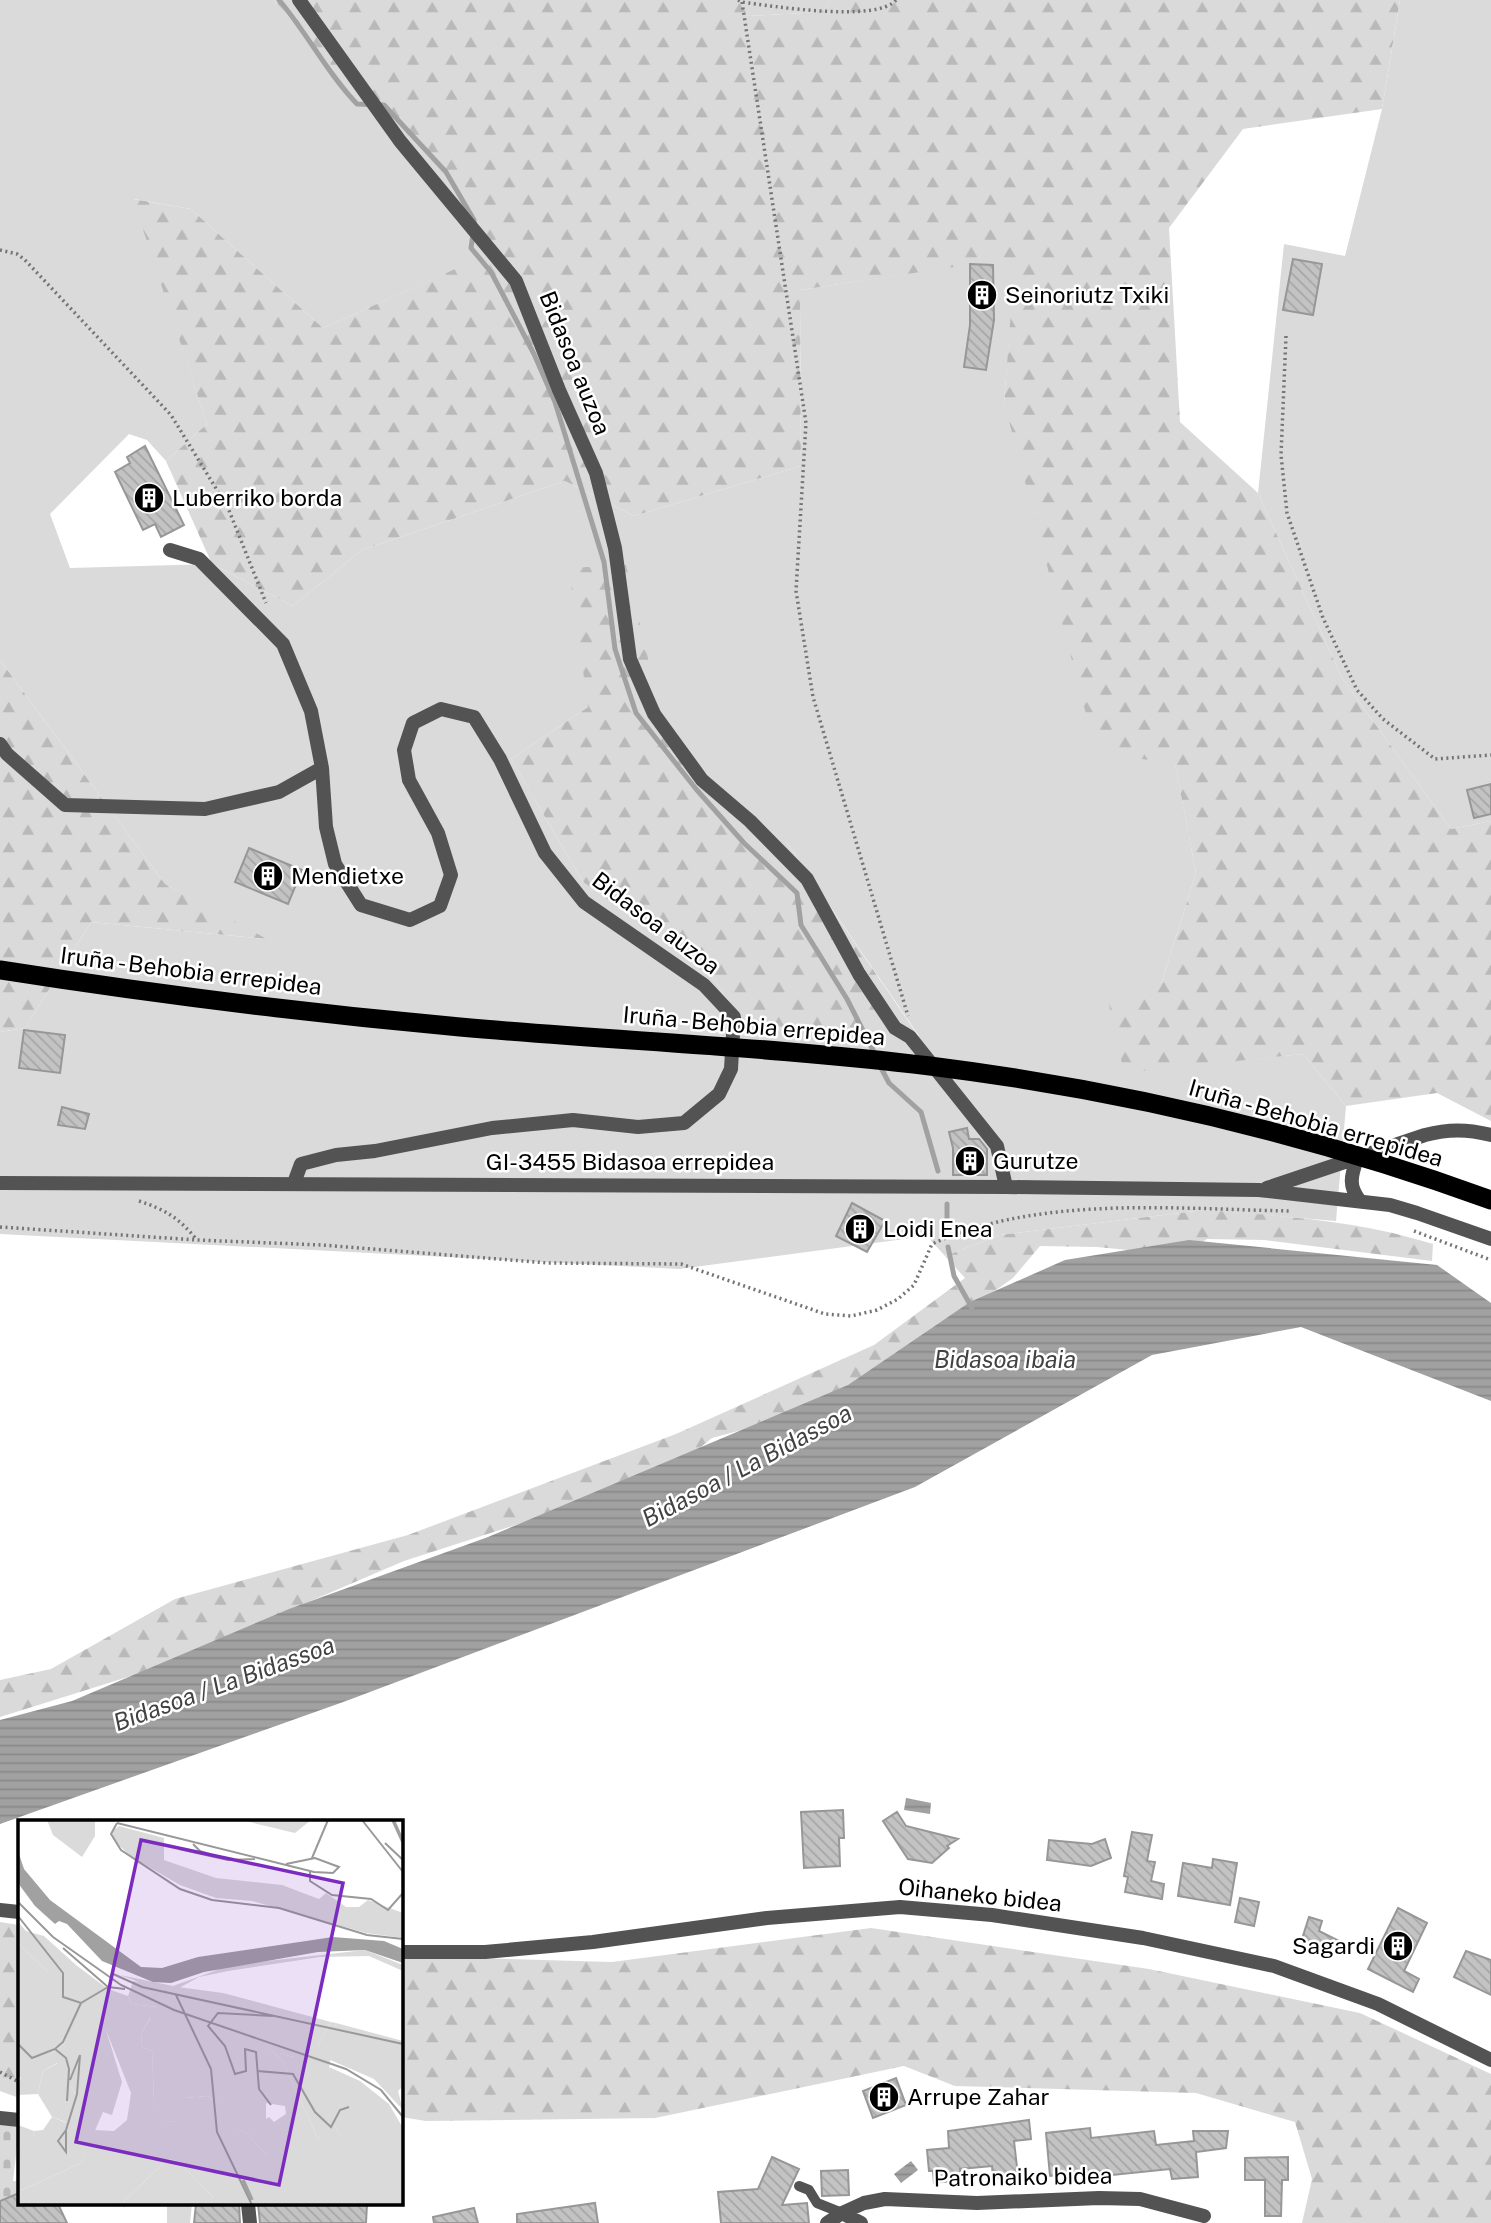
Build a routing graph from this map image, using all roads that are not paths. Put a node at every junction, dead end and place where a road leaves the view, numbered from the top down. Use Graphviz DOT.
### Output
graph roads {
  1 [pos="299,0"];
  2 [pos="170,550"];
  3 [pos="0,744"];
  4 [pos="322,768"];
  5 [pos="0,970"];
  6 [pos="1491,1135"];
  7 [pos="1357,1159"];
  8 [pos="0,1183"];
  9 [pos="294,1184"];
  10 [pos="1006,1187"];
  11 [pos="1259,1190"];
  12 [pos="1491,1200"];
  13 [pos="1360,1201"];
  14 [pos="1491,1240"];
  15 [pos="0,1910"];
  16 [pos="18,1912"];
  17 [pos="402,1952"];
  18 [pos="1491,2060"];
  19 [pos="0,2118"];
  20 [pos="18,2120"];
  21 [pos="799,2186"];
  22 [pos="842,2213"];
  23 [pos="1204,2216"];
  24 [pos="827,2223"];
  25 [pos="861,2223"];
  1 -- 10 [label="street, Bidasoa auzoa"];
  2 -- 4 [label="street, Bidasoa auzoa"];
  3 -- 4 [label="street"];
  4 -- 9 [label="street, Bidasoa auzoa"];
  5 -- 12 [label="highway, Iruña - Behobia errepidea"];
  6 -- 7 [label="street"];
  7 -- 11 [label="street"];
  7 -- 13 [label="street"];
  8 -- 9 [label="street, GI-3455 Bidasoa errepidea"];
  9 -- 10 [label="street, GI-3455 Bidasoa errepidea"];
  10 -- 11 [label="street, GI-3455 Bidasoa errepidea"];
  11 -- 13 [label="street"];
  13 -- 14 [label="street"];
  15 -- 16 [label="street"];
  17 -- 18 [label="street, Oihaneko bidea"];
  19 -- 20 [label="street"];
  21 -- 22 [label="lane"];
  22 -- 23 [label="street, Patronaiko bidea"];
  22 -- 24 [label="street, Patronaiko bidea"];
  22 -- 25 [label="street"];
}
